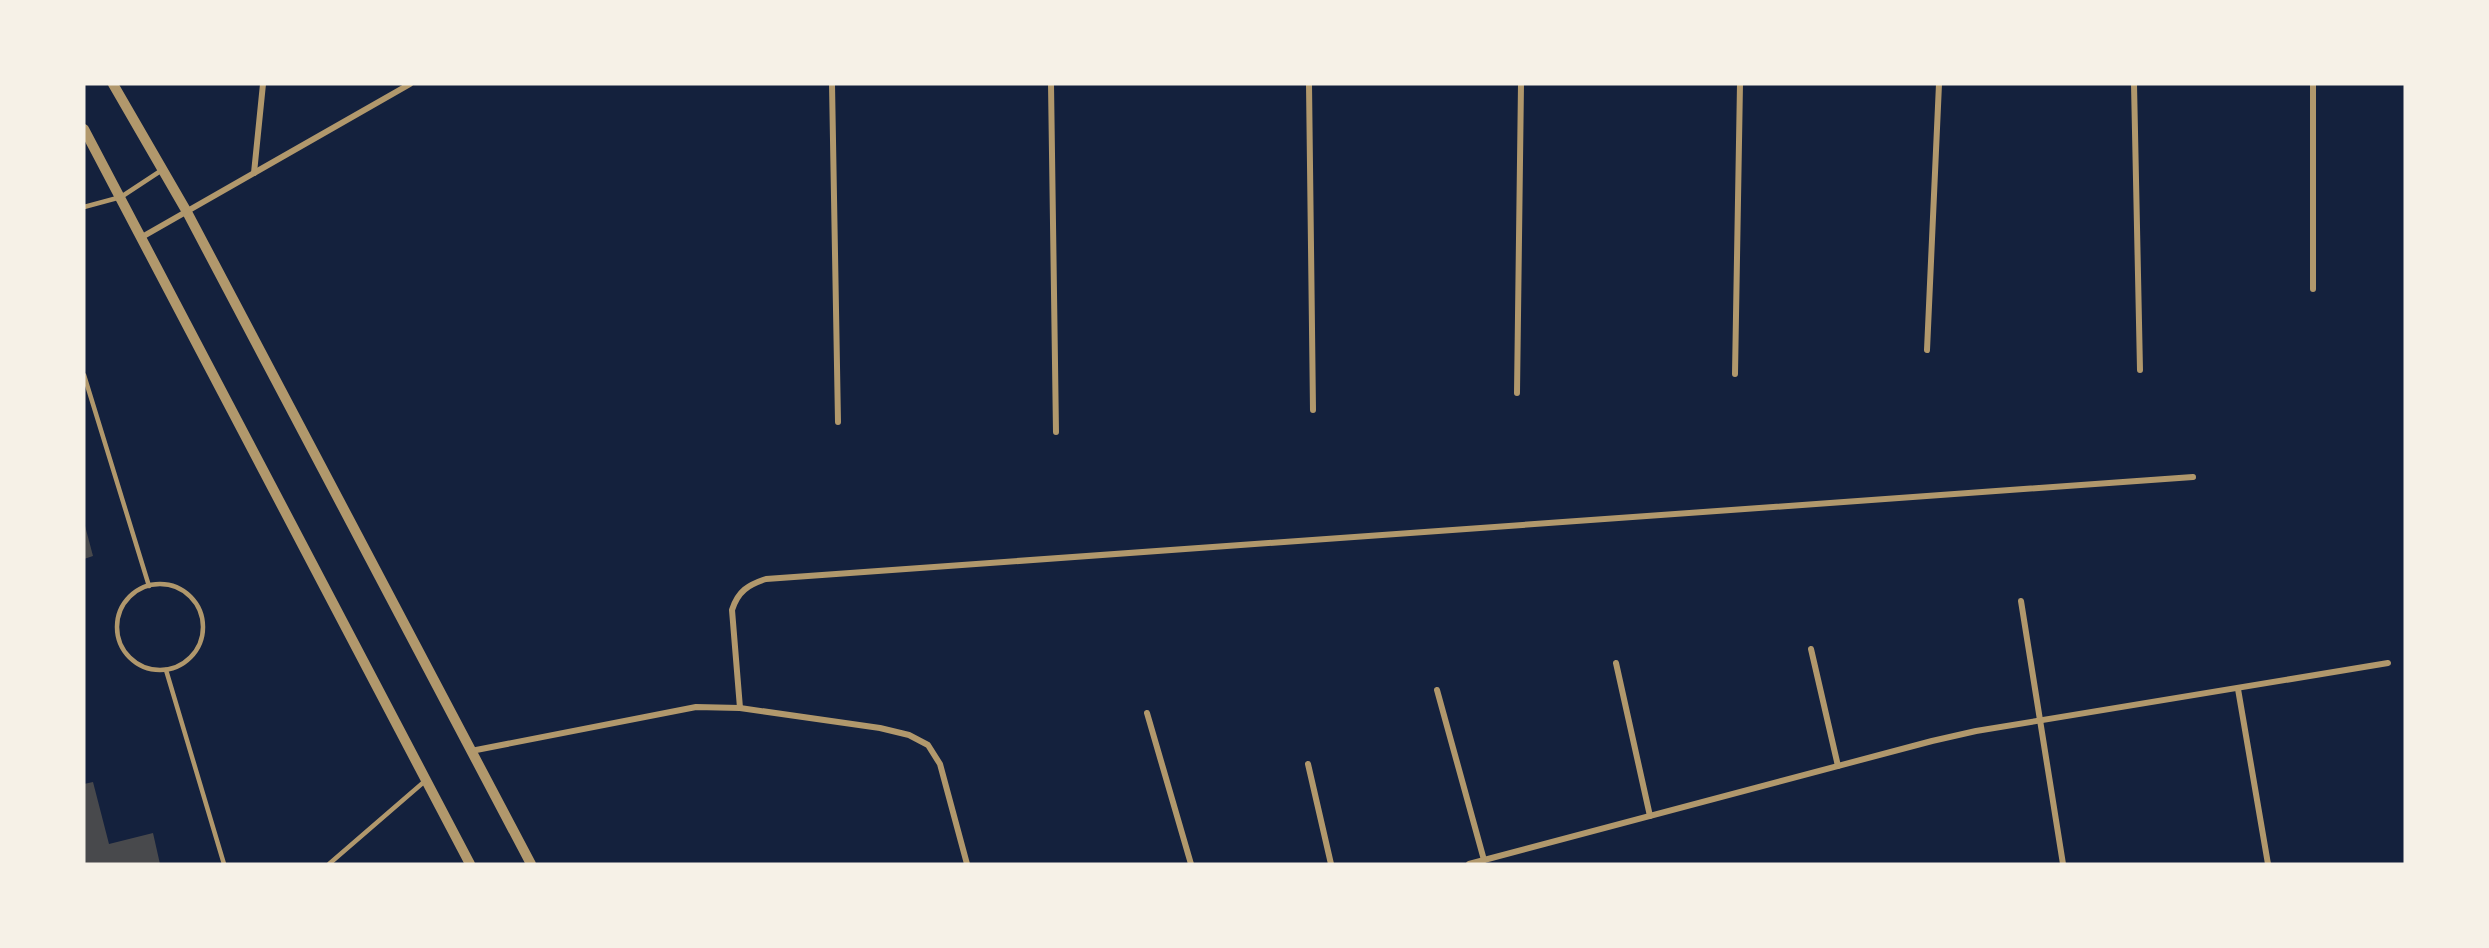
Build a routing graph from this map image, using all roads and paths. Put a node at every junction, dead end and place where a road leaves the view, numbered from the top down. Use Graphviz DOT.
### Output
graph roads {
  1 [pos="113,84"];
  2 [pos="263,84"];
  3 [pos="410,84"];
  4 [pos="832,84"];
  5 [pos="1051,84"];
  6 [pos="1309,84"];
  7 [pos="1521,84"];
  8 [pos="1740,84"];
  9 [pos="1939,84"];
  10 [pos="2134,84"];
  11 [pos="2313,84"];
  12 [pos="84,129"];
  13 [pos="162,170"];
  14 [pos="254,173"];
  15 [pos="121,197"];
  16 [pos="84,207"];
  17 [pos="187,212"];
  18 [pos="142,237"];
  19 [pos="2313,289"];
  20 [pos="1927,350"];
  21 [pos="2140,370"];
  22 [pos="1735,374"];
  23 [pos="84,375"];
  24 [pos="1517,393"];
  25 [pos="1313,410"];
  26 [pos="838,422"];
  27 [pos="1056,432"];
  28 [pos="2193,477"];
  29 [pos="149,585"];
  30 [pos="2021,601"];
  31 [pos="1811,650"];
  32 [pos="1616,663"];
  33 [pos="2388,663"];
  34 [pos="166,670"];
  35 [pos="2238,689"];
  36 [pos="1437,690"];
  37 [pos="740,708"];
  38 [pos="1147,713"];
  39 [pos="2039,721"];
  40 [pos="471,751"];
  41 [pos="1308,764"];
  42 [pos="1838,766"];
  43 [pos="425,781"];
  44 [pos="1650,816"];
  45 [pos="1484,860"];
  46 [pos="1497,860"];
  47 [pos="224,864"];
  48 [pos="329,864"];
  49 [pos="470,864"];
  50 [pos="531,864"];
  51 [pos="967,864"];
  52 [pos="1191,864"];
  53 [pos="1331,864"];
  54 [pos="1469,864"];
  55 [pos="2063,864"];
  56 [pos="2268,864"];
  1 -- 13 [label="street"];
  2 -- 14 [label="street"];
  3 -- 14 [label="street"];
  4 -- 26 [label="street"];
  5 -- 27 [label="street"];
  6 -- 25 [label="street"];
  7 -- 24 [label="street"];
  8 -- 22 [label="street"];
  9 -- 20 [label="street"];
  10 -- 21 [label="street"];
  11 -- 19 [label="street"];
  12 -- 15 [label="street"];
  13 -- 15 [label="lane"];
  13 -- 17 [label="street"];
  14 -- 17 [label="street"];
  15 -- 16 [label="lane"];
  15 -- 18 [label="street"];
  17 -- 18 [label="street"];
  17 -- 40 [label="street"];
  18 -- 43 [label="street"];
  23 -- 29 [label="lane"];
  28 -- 37 [label="street"];
  29 -- 34 [label="lane"];
  29 -- 34 [label="lane"];
  30 -- 39 [label="street"];
  31 -- 42 [label="street"];
  32 -- 44 [label="street"];
  33 -- 35 [label="street"];
  34 -- 47 [label="lane"];
  35 -- 39 [label="street"];
  35 -- 56 [label="street"];
  36 -- 45 [label="street"];
  37 -- 40 [label="street"];
  37 -- 51 [label="street"];
  38 -- 52 [label="street"];
  39 -- 42 [label="street"];
  39 -- 55 [label="street"];
  40 -- 50 [label="street"];
  41 -- 53 [label="street"];
  42 -- 44 [label="street"];
  43 -- 48 [label="lane"];
  43 -- 49 [label="street"];
  44 -- 46 [label="street"];
  45 -- 46 [label="street"];
  45 -- 54 [label="street"];
}
